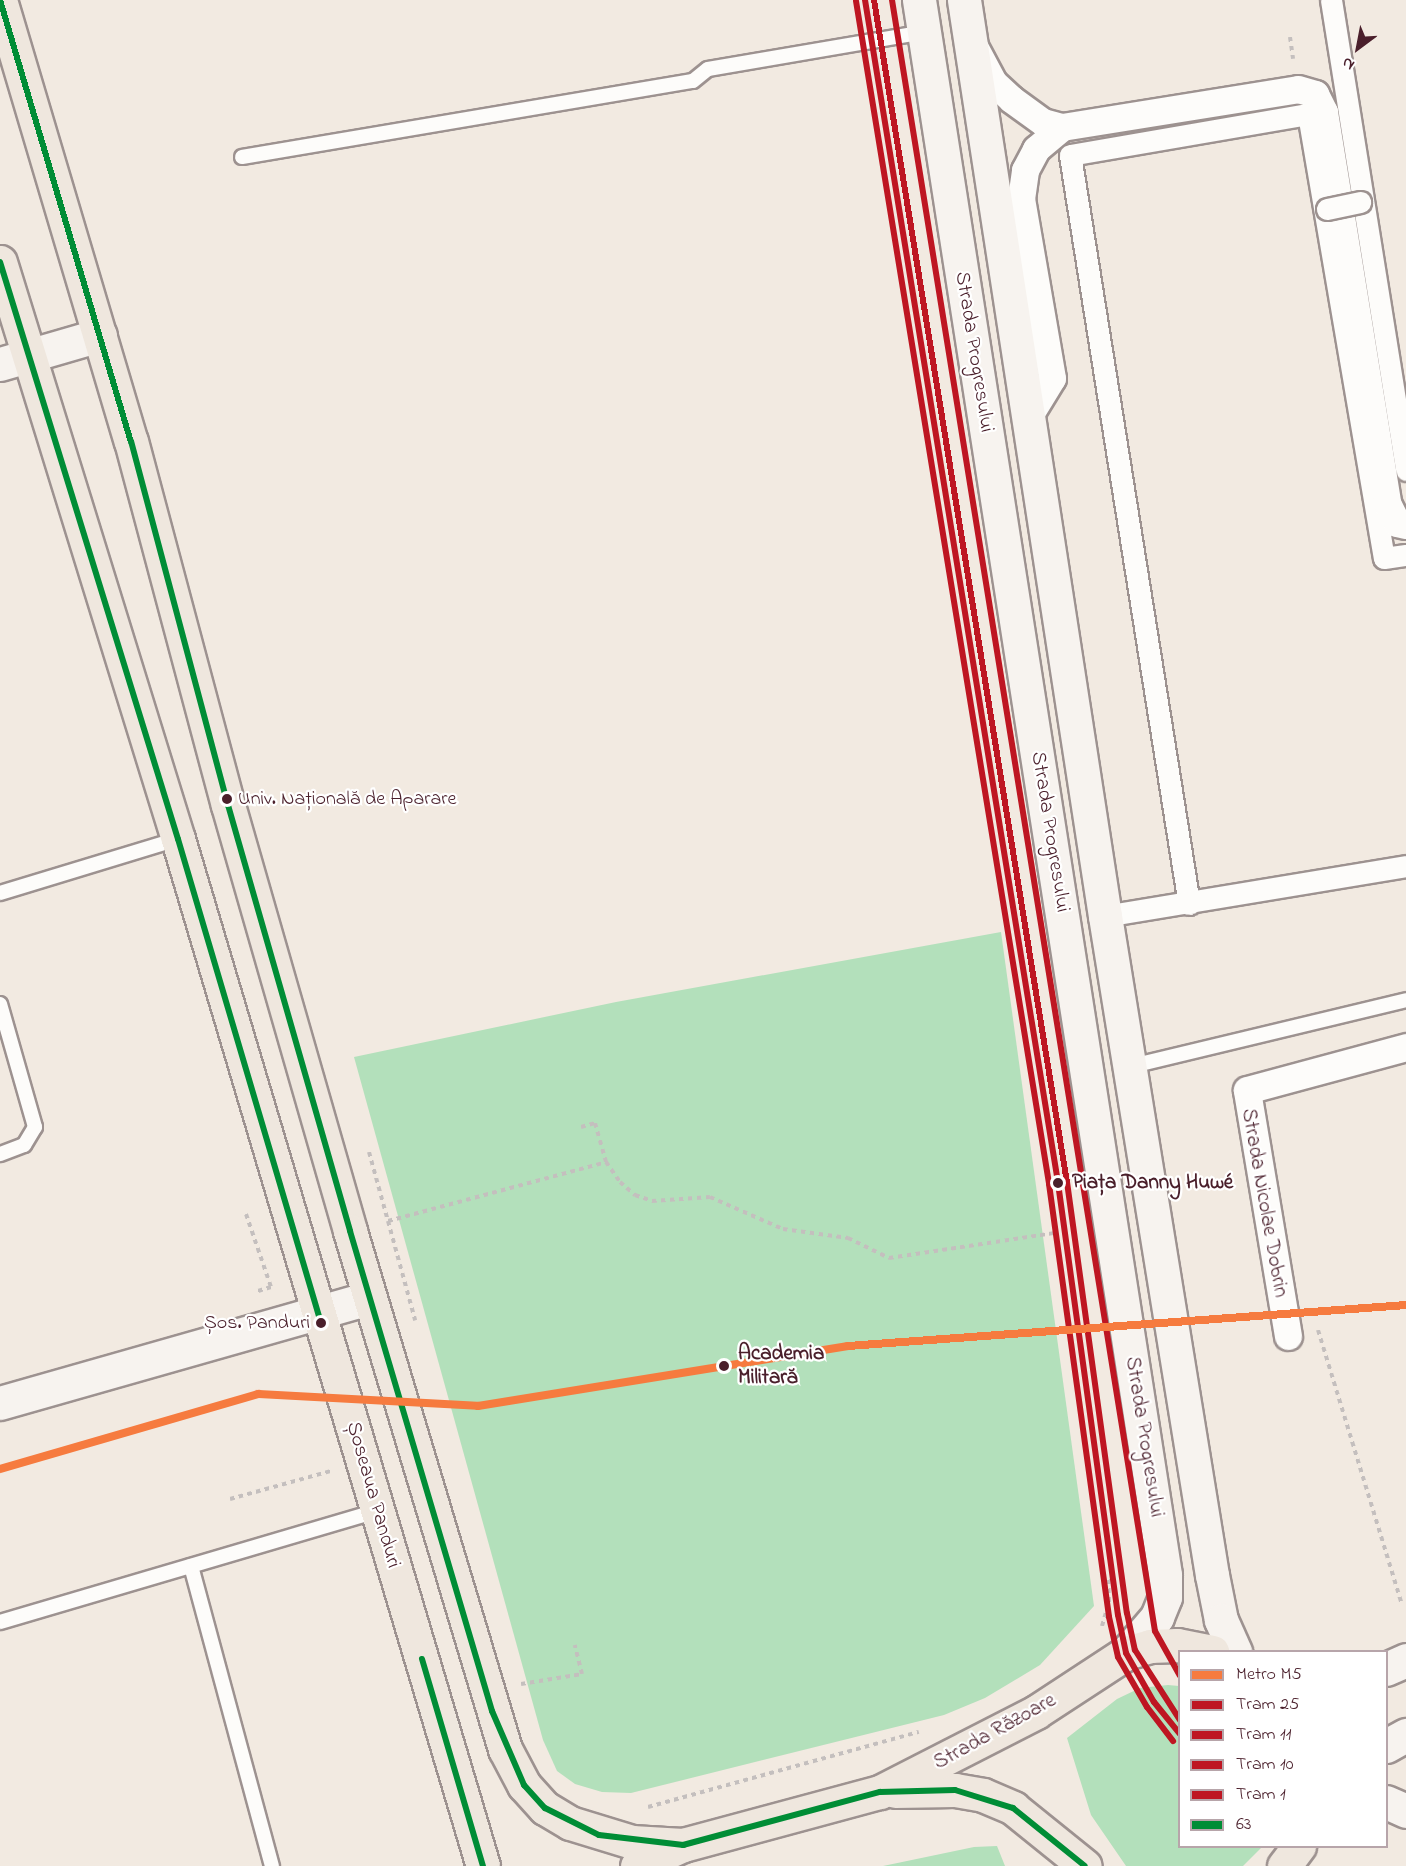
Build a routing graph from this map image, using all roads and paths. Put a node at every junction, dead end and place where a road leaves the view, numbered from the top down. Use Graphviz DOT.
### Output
graph roads {
  1 [pos="0,0"];
  2 [pos="918,0"];
  3 [pos="964,0"];
  4 [pos="1330,0"];
  5 [pos="924,32"];
  6 [pos="972,42"];
  7 [pos="1062,127"];
  8 [pos="242,158"];
  9 [pos="1361,201"];
  10 [pos="1326,209"];
  11 [pos="0,262"];
  12 [pos="100,335"];
  13 [pos="15,360"];
  14 [pos="1030,414"];
  15 [pos="1406,470"];
  16 [pos="1406,525"];
  17 [pos="1406,555"];
  18 [pos="178,839"];
  19 [pos="1406,866"];
  20 [pos="0,893"];
  21 [pos="1189,904"];
  22 [pos="1105,916"];
  23 [pos="1406,1000"];
  24 [pos="0,1004"];
  25 [pos="1406,1047"];
  26 [pos="1132,1066"];
  27 [pos="581,1127"];
  28 [pos="369,1152"];
  29 [pos="0,1154"];
  30 [pos="606,1162"];
  31 [pos="246,1214"];
  32 [pos="1055,1233"];
  33 [pos="252,1294"];
  34 [pos="369,1298"];
  35 [pos="318,1313"];
  36 [pos="1288,1336"];
  37 [pos="0,1403"];
  38 [pos="364,1462"];
  39 [pos="230,1499"];
  40 [pos="377,1511"];
  41 [pos="191,1566"];
  42 [pos="1108,1579"];
  43 [pos="1401,1602"];
  44 [pos="0,1622"];
  45 [pos="1098,1634"];
  46 [pos="575,1645"];
  47 [pos="1202,1650"];
  48 [pos="1234,1650"];
  49 [pos="1126,1653"];
  50 [pos="1406,1660"];
  51 [pos="1388,1668"];
  52 [pos="518,1695"];
  53 [pos="923,1730"];
  54 [pos="1406,1736"];
  55 [pos="1388,1745"];
  56 [pos="880,1792"];
  57 [pos="1388,1803"];
  58 [pos="645,1808"];
  59 [pos="1406,1811"];
  60 [pos="682,1845"];
  61 [pos="1298,1848"];
  62 [pos="272,1866"];
  63 [pos="483,1866"];
  64 [pos="637,1866"];
  65 [pos="1085,1866"];
  66 [pos="1284,1866"];
  1 -- 12 [label="main road"];
  2 -- 5 [label="main road, Strada Progresului"];
  3 -- 6 [label="main road, Strada Progresului"];
  4 -- 9 [label="street"];
  5 -- 8 [label="lane"];
  5 -- 49 [label="main road, Strada Progresului"];
  6 -- 7 [label="street"];
  6 -- 14 [label="main road, Strada Progresului"];
  7 -- 14 [label="street"];
  7 -- 16 [label="street"];
  9 -- 10 [label="street, bridge"];
  9 -- 15 [label="street"];
  10 -- 17 [label="street"];
  10 -- 21 [label="street"];
  11 -- 13 [label="main road, Șoseaua Panduri"];
  12 -- 13 [label="main road"];
  12 -- 34 [label="main road"];
  13 -- 18 [label="main road, Șoseaua Panduri"];
  14 -- 22 [label="main road, Strada Progresului"];
  18 -- 20 [label="lane"];
  18 -- 35 [label="main road, Șoseaua Panduri"];
  19 -- 21 [label="street"];
  21 -- 22 [label="street"];
  22 -- 26 [label="main road, Strada Progresului"];
  23 -- 26 [label="lane"];
  24 -- 29 [label="lane"];
  25 -- 36 [label="street, Strada Nicolae Dobrin"];
  26 -- 48 [label="main road, Strada Progresului"];
  27 -- 30 [label="path"];
  28 -- 30 [label="path"];
  30 -- 32 [label="path"];
  31 -- 33 [label="path"];
  34 -- 35 [label="main road"];
  34 -- 60 [label="main road"];
  35 -- 37 [label="main road"];
  35 -- 38 [label="main road, Șoseaua Panduri"];
  36 -- 43 [label="path"];
  38 -- 39 [label="path"];
  38 -- 40 [label="main road, Șoseaua Panduri"];
  40 -- 41 [label="lane"];
  40 -- 63 [label="main road, Șoseaua Panduri"];
  41 -- 44 [label="lane"];
  41 -- 62 [label="lane"];
  42 -- 45 [label="path"];
  46 -- 52 [label="path"];
  47 -- 49 [label="main road"];
  49 -- 56 [label="main road, Strada Răzoare"];
  50 -- 51 [label="main road"];
  53 -- 58 [label="path"];
  54 -- 55 [label="main road"];
  56 -- 60 [label="main road, Strada Răzoare"];
  56 -- 65 [label="main road"];
  57 -- 59 [label="main road"];
  60 -- 64 [label="main road"];
  61 -- 66 [label="main road"];
}
